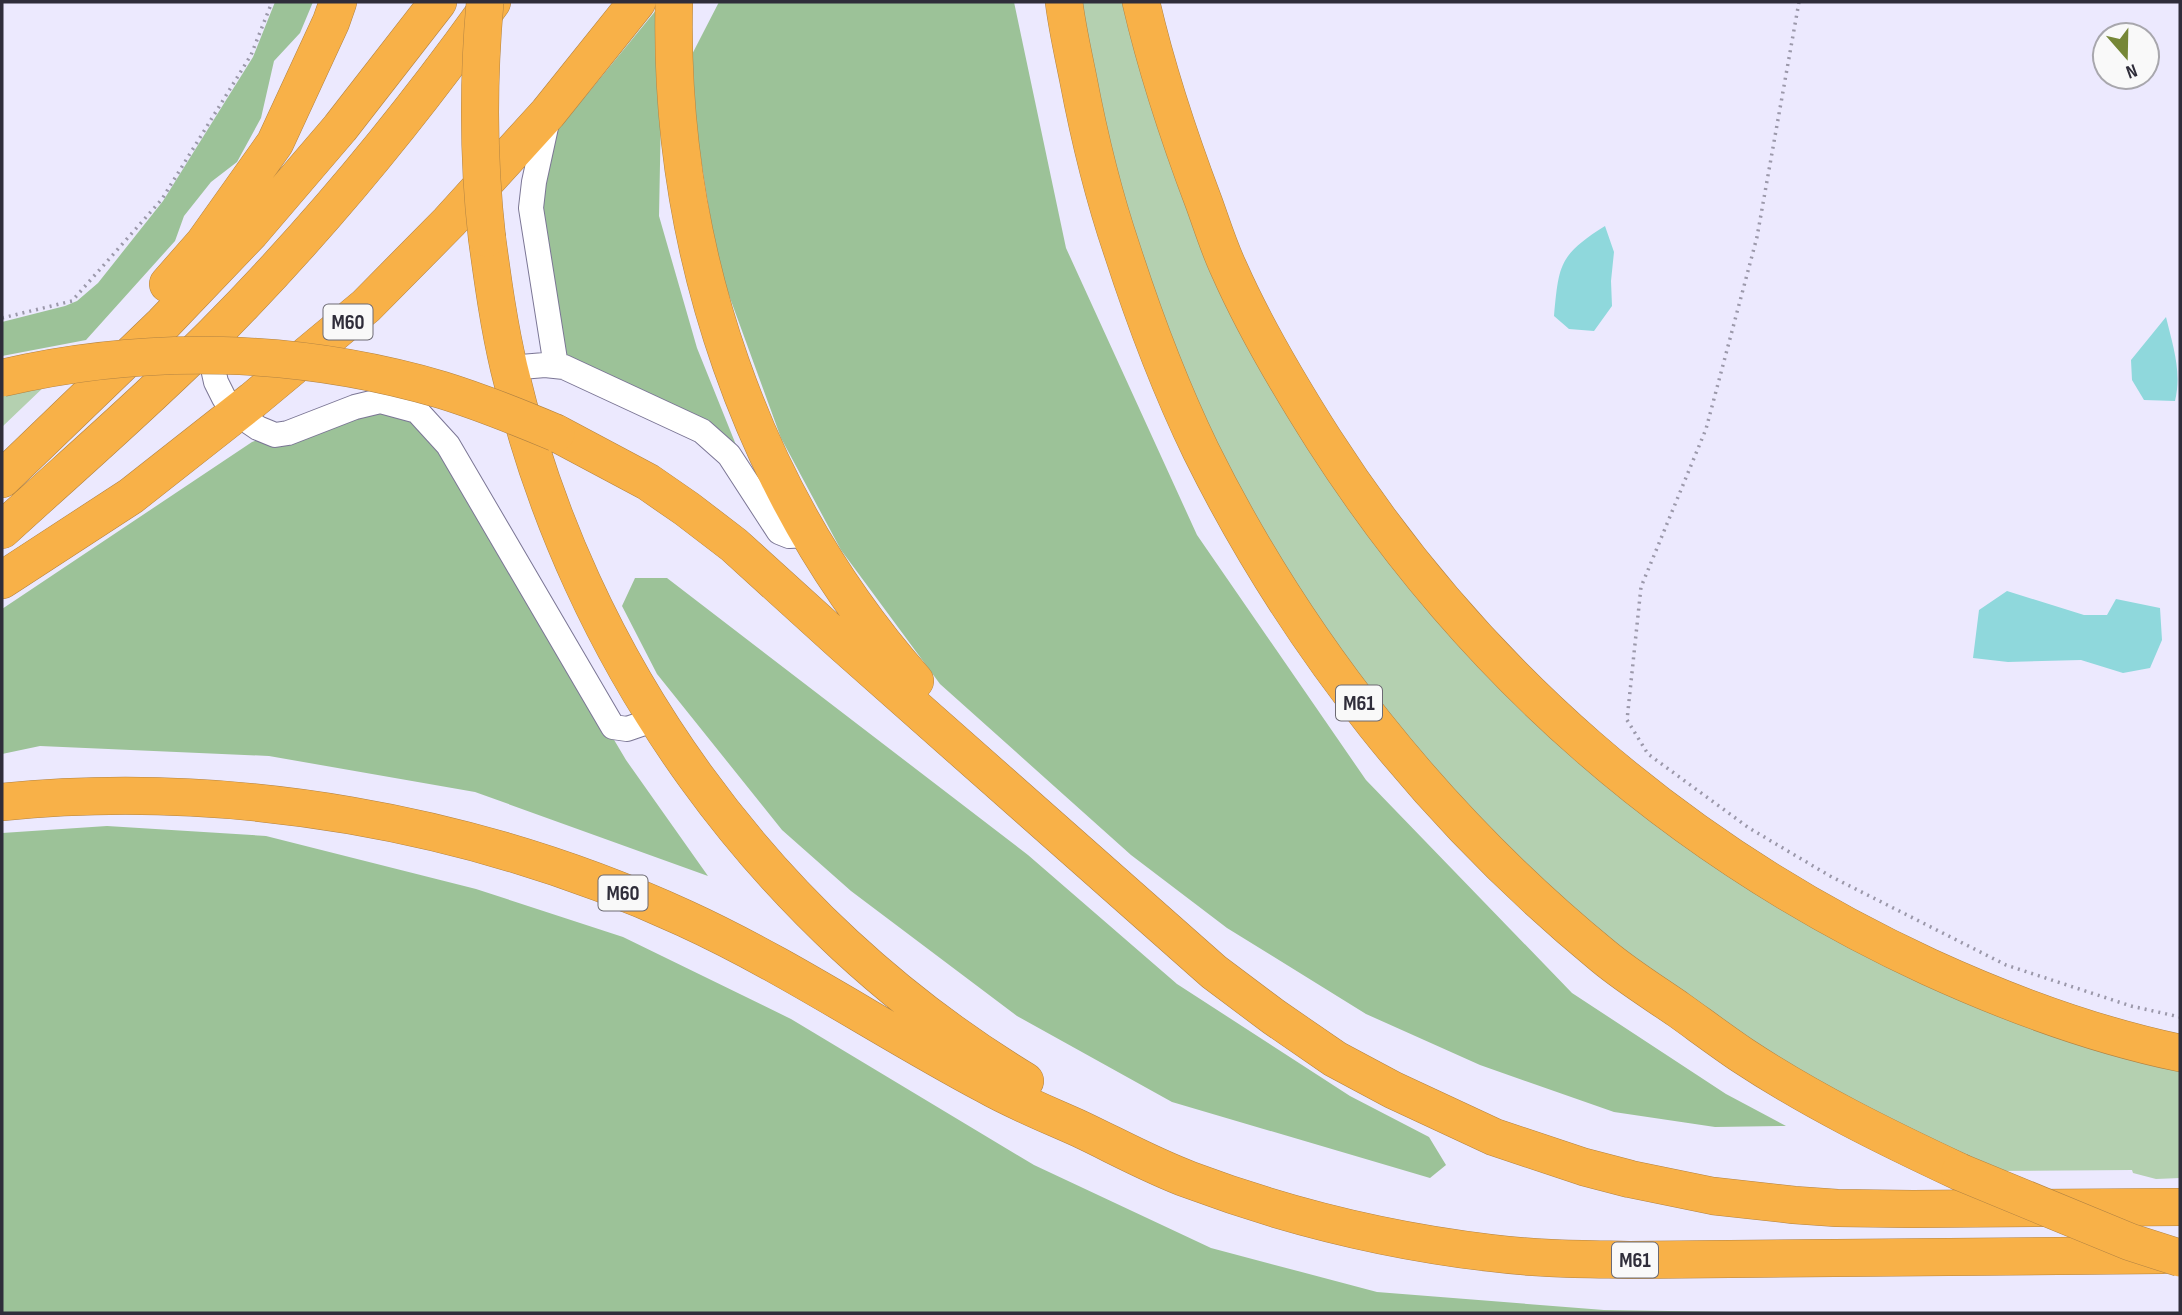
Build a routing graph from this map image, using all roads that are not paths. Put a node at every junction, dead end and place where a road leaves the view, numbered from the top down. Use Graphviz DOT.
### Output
graph roads {
  1 [pos="338,2"];
  2 [pos="439,2"];
  3 [pos="485,2"];
  4 [pos="492,2"];
  5 [pos="637,2"];
  6 [pos="674,2"];
  7 [pos="1064,2"];
  8 [pos="1141,2"];
  9 [pos="548,113"];
  10 [pos="211,337"];
  11 [pos="555,366"];
  12 [pos="509,368"];
  13 [pos="2,378"];
  14 [pos="236,413"];
  15 [pos="2,451"];
  16 [pos="2,479"];
  17 [pos="2,530"];
  18 [pos="809,535"];
  19 [pos="2,580"];
  20 [pos="656,719"];
  21 [pos="1010,790"];
  22 [pos="2,802"];
  23 [pos="2180,1053"];
  24 [pos="1188,1179"];
  25 [pos="2180,1207"];
  26 [pos="2180,1257"];
  1 -- 15 [label="highway"];
  2 -- 16 [label="highway"];
  3 -- 12 [label="highway, bridge"];
  4 -- 10 [label="highway"];
  5 -- 9 [label="highway, M60"];
  6 -- 18 [label="highway"];
  7 -- 26 [label="highway, M61, bridge"];
  8 -- 23 [label="highway"];
  9 -- 11 [label="lane"];
  9 -- 14 [label="highway, M60"];
  10 -- 14 [label="lane"];
  10 -- 17 [label="highway"];
  11 -- 12 [label="lane"];
  11 -- 18 [label="lane"];
  12 -- 20 [label="highway"];
  13 -- 21 [label="highway, M60, bridge"];
  14 -- 19 [label="highway, M60"];
  14 -- 20 [label="lane"];
  18 -- 21 [label="highway"];
  20 -- 24 [label="highway"];
  21 -- 25 [label="highway"];
  22 -- 24 [label="highway, M60"];
  24 -- 26 [label="highway, M61"];
}
